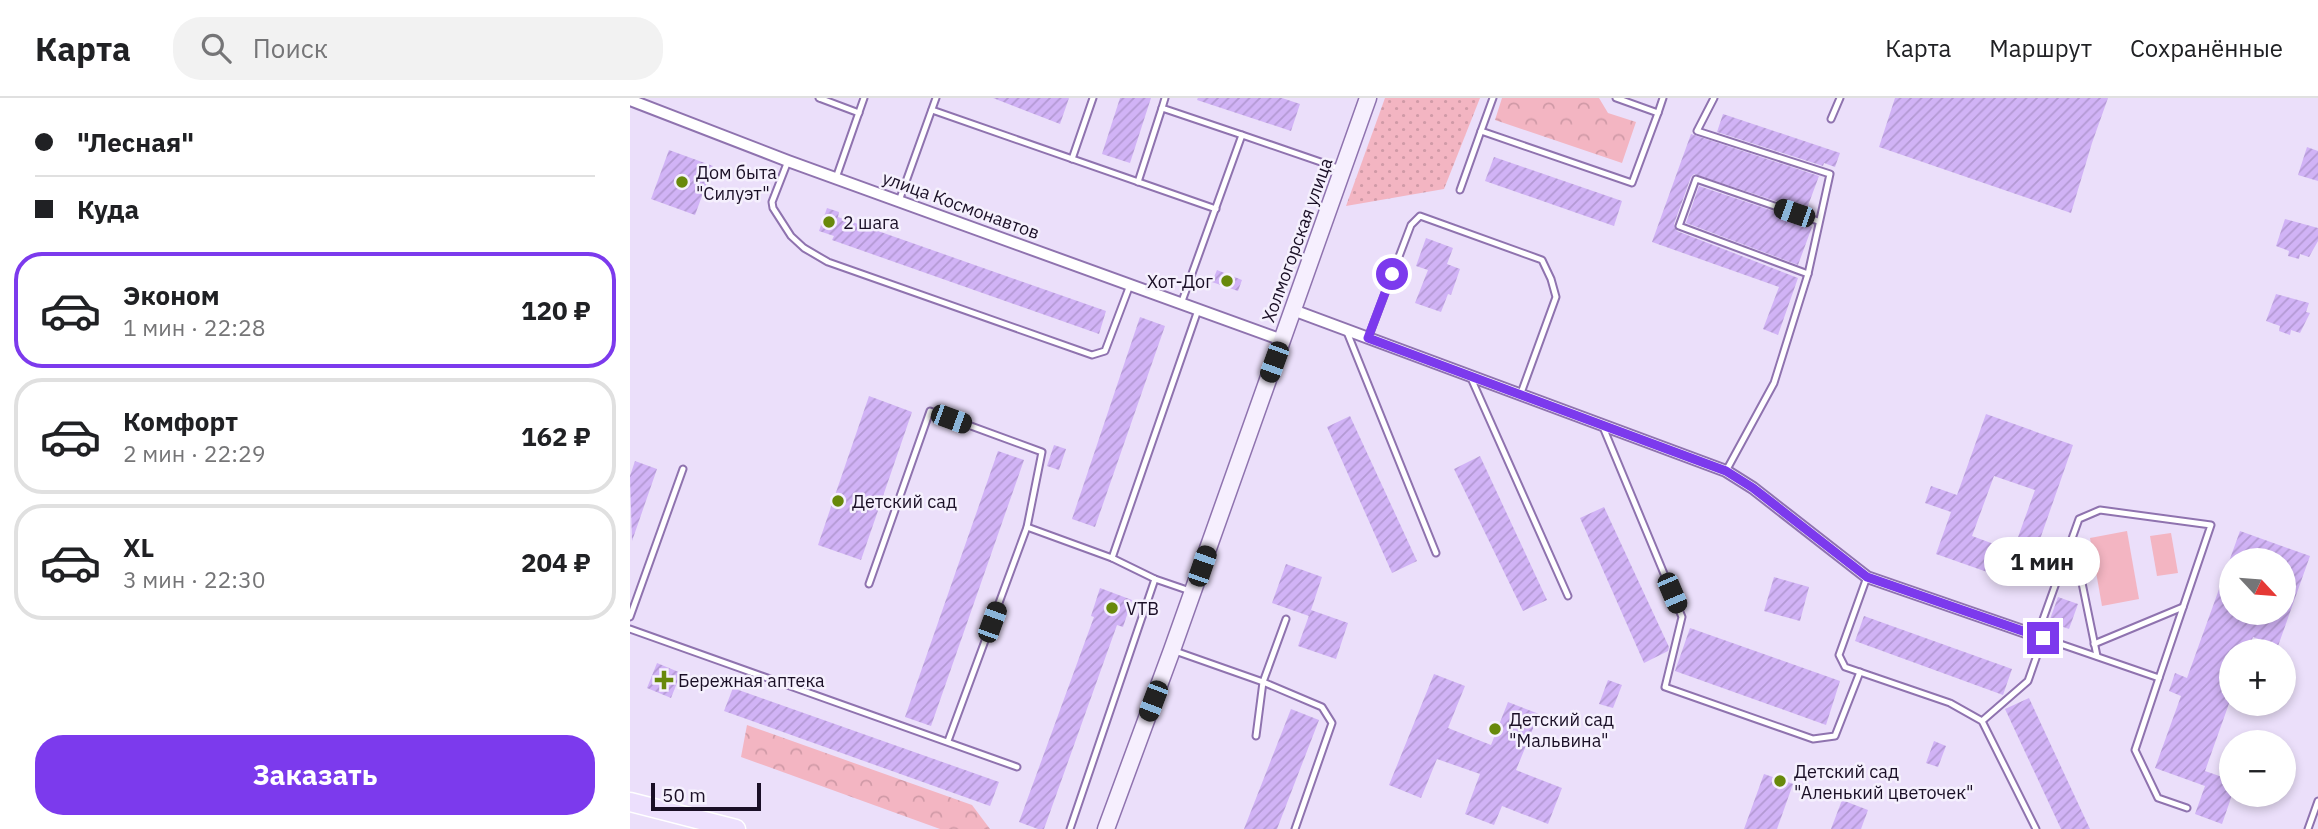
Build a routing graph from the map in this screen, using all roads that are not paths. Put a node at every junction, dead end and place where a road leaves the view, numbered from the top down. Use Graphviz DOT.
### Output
graph roads {
  1 [pos="819,98"];
  2 [pos="864,98"];
  3 [pos="936,98"];
  4 [pos="1093,98"];
  5 [pos="1166,98"];
  6 [pos="1368,98"];
  7 [pos="1493,98"];
  8 [pos="1616,98"];
  9 [pos="1664,98"];
  10 [pos="1714,98"];
  11 [pos="1840,98"];
  12 [pos="630,100"];
  13 [pos="1162,108"];
  14 [pos="932,110"];
  15 [pos="859,113"];
  16 [pos="1658,113"];
  17 [pos="1831,119"];
  18 [pos="1481,131"];
  19 [pos="1242,135"];
  20 [pos="1072,159"];
  21 [pos="788,161"];
  22 [pos="1343,169"];
  23 [pos="836,178"];
  24 [pos="1138,182"];
  25 [pos="1460,190"];
  26 [pos="899,201"];
  27 [pos="1216,209"];
  28 [pos="1818,221"];
  29 [pos="1808,274"];
  30 [pos="1130,285"];
  31 [pos="1181,304"];
  32 [pos="1198,310"];
  33 [pos="1293,310"];
  34 [pos="1346,330"];
  35 [pos="1368,338"];
  36 [pos="1282,340"];
  37 [pos="1470,376"];
  38 [pos="1520,394"];
  39 [pos="1602,425"];
  40 [pos="683,469"];
  41 [pos="1726,471"];
  42 [pos="1027,527"];
  43 [pos="2072,537"];
  44 [pos="1436,553"];
  45 [pos="1112,558"];
  46 [pos="1867,577"];
  47 [pos="1155,579"];
  48 [pos="869,583"];
  49 [pos="1193,592"];
  50 [pos="1568,596"];
  51 [pos="2183,607"];
  52 [pos="630,617"];
  53 [pos="1286,619"];
  54 [pos="630,629"];
  55 [pos="2040,637"];
  56 [pos="2094,645"];
  57 [pos="1172,650"];
  58 [pos="2097,656"];
  59 [pos="1860,672"];
  60 [pos="2159,678"];
  61 [pos="1263,682"];
  62 [pos="1982,721"];
  63 [pos="1256,736"];
  64 [pos="948,741"];
  65 [pos="1017,767"];
  66 [pos="2318,801"];
  67 [pos="630,802"];
  68 [pos="2187,808"];
  69 [pos="736,829"];
  70 [pos="1070,829"];
  71 [pos="1105,829"];
  72 [pos="1295,829"];
  73 [pos="2036,829"];
  74 [pos="2308,829"];
  1 -- 15 [label="lane"];
  2 -- 15 [label="lane"];
  3 -- 14 [label="lane"];
  4 -- 20 [label="lane"];
  5 -- 13 [label="lane"];
  6 -- 22 [label="street, Холмогорская улица"];
  7 -- 18 [label="lane"];
  8 -- 16 [label="lane"];
  9 -- 16 [label="lane"];
  10 -- 28 [label="lane"];
  11 -- 17 [label="lane"];
  12 -- 21 [label="street, улица Космонавтов"];
  13 -- 19 [label="lane"];
  13 -- 24 [label="lane"];
  14 -- 20 [label="lane"];
  14 -- 26 [label="lane"];
  15 -- 23 [label="lane"];
  16 -- 18 [label="lane"];
  18 -- 25 [label="lane"];
  19 -- 22 [label="lane"];
  19 -- 27 [label="lane"];
  20 -- 24 [label="lane"];
  21 -- 23 [label="street, улица Космонавтов"];
  21 -- 30 [label="lane"];
  22 -- 33 [label="street, Холмогорская улица"];
  23 -- 26 [label="street, улица Космонавтов"];
  24 -- 27 [label="lane"];
  26 -- 30 [label="street, улица Космонавтов"];
  27 -- 31 [label="lane"];
  28 -- 29 [label="lane"];
  28 -- 29 [label="lane"];
  29 -- 41 [label="lane"];
  30 -- 31 [label="street, улица Космонавтов"];
  31 -- 32 [label="street, улица Космонавтов"];
  32 -- 36 [label="street, улица Космонавтов"];
  32 -- 45 [label="lane"];
  33 -- 34 [label="street"];
  33 -- 36 [label="street, Холмогорская улица"];
  34 -- 35 [label="street"];
  34 -- 44 [label="lane"];
  35 -- 37 [label="street"];
  35 -- 38 [label="lane"];
  36 -- 49 [label="street, Холмогорская улица"];
  37 -- 38 [label="street"];
  37 -- 50 [label="lane"];
  38 -- 39 [label="street"];
  39 -- 41 [label="street"];
  39 -- 59 [label="lane"];
  40 -- 52 [label="lane"];
  41 -- 46 [label="street"];
  42 -- 45 [label="lane"];
  42 -- 48 [label="lane"];
  42 -- 64 [label="lane"];
  43 -- 51 [label="lane"];
  43 -- 55 [label="lane"];
  43 -- 56 [label="lane"];
  45 -- 47 [label="lane"];
  46 -- 55 [label="street"];
  46 -- 59 [label="lane"];
  47 -- 49 [label="lane"];
  47 -- 70 [label="lane"];
  49 -- 57 [label="street, Холмогорская улица"];
  51 -- 56 [label="lane"];
  51 -- 60 [label="lane"];
  53 -- 61 [label="lane"];
  54 -- 64 [label="lane"];
  55 -- 58 [label="lane"];
  55 -- 62 [label="lane"];
  56 -- 58 [label="lane"];
  57 -- 61 [label="lane"];
  57 -- 71 [label="street, Холмогорская улица"];
  58 -- 60 [label="lane"];
  59 -- 62 [label="lane"];
  60 -- 68 [label="lane"];
  61 -- 63 [label="lane"];
  61 -- 72 [label="lane"];
  62 -- 73 [label="lane"];
  64 -- 65 [label="lane"];
  66 -- 74 [label="lane"];
  67 -- 69 [label="main road"];
}
